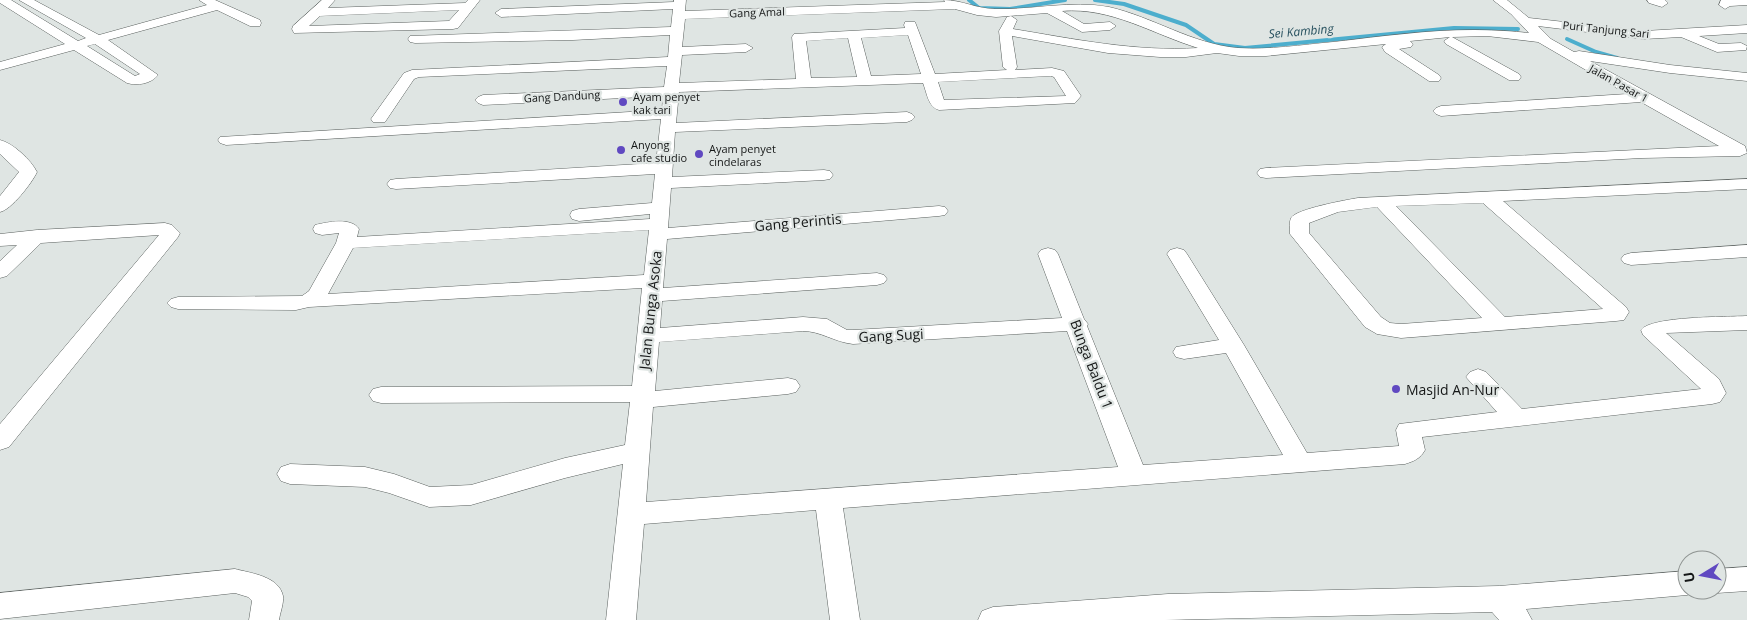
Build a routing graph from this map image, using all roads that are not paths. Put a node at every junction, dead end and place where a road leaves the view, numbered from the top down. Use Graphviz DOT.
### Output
graph roads {
  1 [pos="3,0"];
  2 [pos="204,0"];
  3 [pos="329,0"];
  4 [pos="1499,0"];
  5 [pos="1747,1"];
  6 [pos="953,2"];
  7 [pos="472,3"];
  8 [pos="22,5"];
  9 [pos="218,6"];
  10 [pos="822,9"];
  11 [pos="1049,9"];
  12 [pos="316,12"];
  13 [pos="1747,12"];
  14 [pos="502,13"];
  15 [pos="1015,13"];
  16 [pos="0,15"];
  17 [pos="255,23"];
  18 [pos="1110,26"];
  19 [pos="678,27"];
  20 [pos="1747,29"];
  21 [pos="816,30"];
  22 [pos="1005,31"];
  23 [pos="1537,33"];
  24 [pos="854,34"];
  25 [pos="1682,34"];
  26 [pos="97,39"];
  27 [pos="415,39"];
  28 [pos="1451,41"];
  29 [pos="76,46"];
  30 [pos="1741,47"];
  31 [pos="746,48"];
  32 [pos="1219,50"];
  33 [pos="1563,53"];
  34 [pos="0,66"];
  35 [pos="1010,67"];
  36 [pos="929,77"];
  37 [pos="1514,77"];
  38 [pos="1747,77"];
  39 [pos="1434,78"];
  40 [pos="865,80"];
  41 [pos="804,82"];
  42 [pos="672,90"];
  43 [pos="1640,95"];
  44 [pos="483,100"];
  45 [pos="1438,109"];
  46 [pos="907,118"];
  47 [pos="379,119"];
  48 [pos="669,121"];
  49 [pos="226,140"];
  50 [pos="0,145"];
  51 [pos="1744,148"];
  52 [pos="1266,173"];
  53 [pos="664,175"];
  54 [pos="824,175"];
  55 [pos="396,184"];
  56 [pos="1747,184"];
  57 [pos="1487,197"];
  58 [pos="1382,202"];
  59 [pos="0,207"];
  60 [pos="939,211"];
  61 [pos="579,215"];
  62 [pos="659,222"];
  63 [pos="322,229"];
  64 [pos="37,236"];
  65 [pos="0,240"];
  66 [pos="346,243"];
  67 [pos="1747,251"];
  68 [pos="1048,254"];
  69 [pos="1177,254"];
  70 [pos="1631,259"];
  71 [pos="0,272"];
  72 [pos="877,279"];
  73 [pos="653,288"];
  74 [pos="309,300"];
  75 [pos="178,302"];
  76 [pos="1499,323"];
  77 [pos="1747,323"];
  78 [pos="1077,324"];
  79 [pos="648,336"];
  80 [pos="1233,345"];
  81 [pos="1184,352"];
  82 [pos="1478,377"];
  83 [pos="788,386"];
  84 [pos="381,395"];
  85 [pos="642,397"];
  86 [pos="1518,419"];
  87 [pos="0,441"];
  88 [pos="637,451"];
  89 [pos="1299,461"];
  90 [pos="290,474"];
  91 [pos="1134,475"];
  92 [pos="828,498"];
  93 [pos="631,514"];
  94 [pos="1747,578"];
  95 [pos="1727,580"];
  96 [pos="1677,584"];
  97 [pos="0,606"];
  98 [pos="1508,609"];
  99 [pos="264,620"];
  100 [pos="621,620"];
  101 [pos="844,620"];
  102 [pos="993,620"];
  1 -- 8 [label="street"];
  2 -- 9 [label="street"];
  3 -- 12 [label="street"];
  4 -- 23 [label="street, Jalan Pasar 1"];
  5 -- 13 [label="street"];
  6 -- 10 [label="street, Gang Amal"];
  6 -- 15 [label="street, Gang Amal"];
  7 -- 12 [label="street"];
  7 -- 12 [label="street"];
  8 -- 16 [label="street"];
  8 -- 26 [label="street"];
  8 -- 29 [label="street"];
  9 -- 17 [label="street"];
  9 -- 26 [label="street"];
  10 -- 19 [label="street, Gang Amal"];
  10 -- 21 [label="street"];
  11 -- 15 [label="street, Gang Amal"];
  11 -- 18 [label="street"];
  11 -- 32 [label="street, Gang Amal"];
  14 -- 19 [label="street"];
  15 -- 22 [label="street"];
  19 -- 27 [label="street"];
  19 -- 31 [label="street"];
  19 -- 42 [label="street, Jalan Bunga Asoka"];
  19 -- 47 [label="street"];
  20 -- 25 [label="street, Puri Tanjung Sari"];
  22 -- 32 [label="street"];
  22 -- 35 [label="street"];
  23 -- 25 [label="street, Puri Tanjung Sari"];
  23 -- 28 [label="street"];
  23 -- 32 [label="street"];
  23 -- 33 [label="street, Jalan Pasar 1"];
  24 -- 36 [label="street"];
  24 -- 40 [label="street"];
  24 -- 41 [label="street"];
  25 -- 30 [label="street"];
  26 -- 29 [label="street"];
  26 -- 29 [label="street"];
  28 -- 37 [label="street"];
  28 -- 39 [label="street"];
  29 -- 34 [label="street"];
  33 -- 38 [label="street"];
  33 -- 43 [label="street, Jalan Pasar 1"];
  36 -- 36 [label="street"];
  36 -- 40 [label="street, Gang Dandung"];
  40 -- 41 [label="street, Gang Dandung"];
  41 -- 42 [label="street, Gang Dandung"];
  42 -- 44 [label="street, Gang Dandung"];
  42 -- 48 [label="street, Jalan Bunga Asoka"];
  43 -- 45 [label="street"];
  43 -- 51 [label="street, Jalan Pasar 1"];
  46 -- 48 [label="street"];
  48 -- 49 [label="street"];
  48 -- 53 [label="street, Jalan Bunga Asoka"];
  50 -- 59 [label="street"];
  51 -- 52 [label="street"];
  53 -- 54 [label="street"];
  53 -- 55 [label="street"];
  53 -- 62 [label="street, Jalan Bunga Asoka"];
  56 -- 57 [label="street"];
  57 -- 58 [label="street"];
  57 -- 76 [label="street"];
  58 -- 76 [label="street"];
  58 -- 76 [label="street"];
  60 -- 62 [label="street, Gang Perintis"];
  61 -- 62 [label="street"];
  62 -- 66 [label="street"];
  62 -- 73 [label="street, Jalan Bunga Asoka"];
  63 -- 66 [label="street"];
  64 -- 65 [label="street"];
  64 -- 71 [label="street"];
  64 -- 87 [label="street"];
  66 -- 74 [label="street"];
  67 -- 70 [label="street"];
  68 -- 78 [label="street, Bunga Baldu 1"];
  69 -- 80 [label="street"];
  72 -- 73 [label="street"];
  73 -- 74 [label="street"];
  73 -- 79 [label="street, Jalan Bunga Asoka"];
  74 -- 75 [label="street"];
  77 -- 86 [label="street"];
  78 -- 79 [label="street, Gang Sugi"];
  78 -- 91 [label="street, Bunga Baldu 1"];
  79 -- 85 [label="street, Jalan Bunga Asoka"];
  80 -- 81 [label="street"];
  80 -- 89 [label="street"];
  82 -- 86 [label="street"];
  83 -- 85 [label="street"];
  84 -- 85 [label="street"];
  85 -- 88 [label="street, Jalan Bunga Asoka"];
  86 -- 89 [label="street"];
  88 -- 90 [label="street"];
  88 -- 93 [label="street, Jalan Bunga Asoka"];
  89 -- 91 [label="street"];
  91 -- 92 [label="street"];
  92 -- 93 [label="street"];
  92 -- 101 [label="street"];
  93 -- 100 [label="street, Jalan Bunga Asoka"];
  94 -- 95 [label="street"];
  96 -- 98 [label="street"];
  97 -- 99 [label="street"];
  98 -- 102 [label="street"];
}
